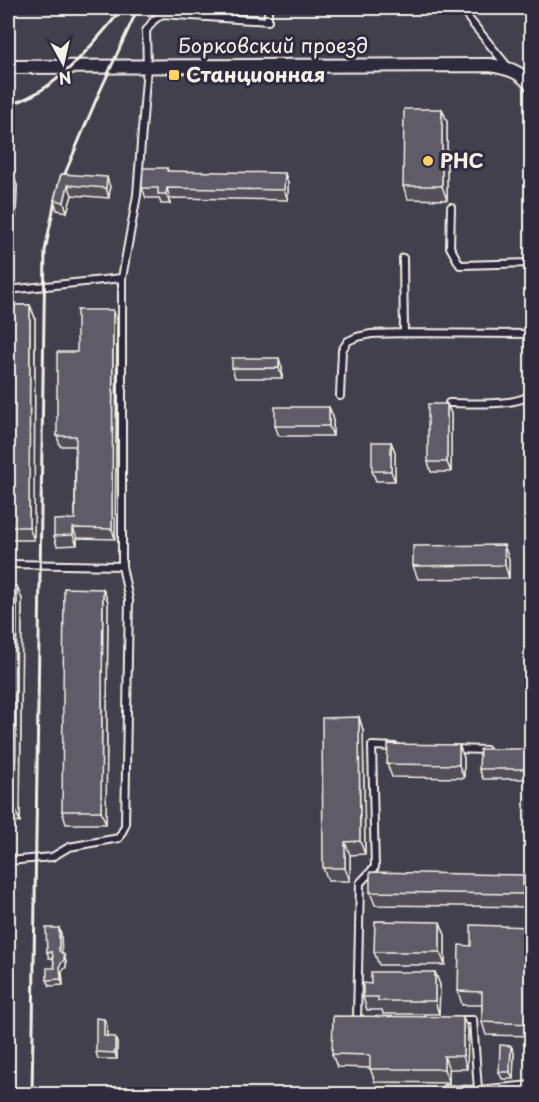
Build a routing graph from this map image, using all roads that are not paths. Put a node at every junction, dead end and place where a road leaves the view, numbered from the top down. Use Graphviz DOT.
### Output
graph roads {
  1 [pos="268,8"];
  2 [pos="470,19"];
  3 [pos="147,66"];
  4 [pos="8,67"];
  5 [pos="508,68"];
  6 [pos="531,86"];
  7 [pos="451,207"];
  8 [pos="403,258"];
  9 [pos="531,263"];
  10 [pos="122,278"];
  11 [pos="8,291"];
  12 [pos="404,333"];
  13 [pos="531,334"];
  14 [pos="531,393"];
  15 [pos="340,396"];
  16 [pos="449,403"];
  17 [pos="8,564"];
  18 [pos="122,566"];
  19 [pos="406,747"];
  20 [pos="452,748"];
  21 [pos="497,750"];
  22 [pos="8,861"];
  23 [pos="369,1019"];
  24 [pos="450,1020"];
  25 [pos="531,1085"];
  26 [pos="477,1090"];
  27 [pos="445,1095"];
  1 -- 3 [label="lane"];
  2 -- 5 [label="lane"];
  3 -- 4 [label="street, Борковский проезд"];
  3 -- 5 [label="street, Борковский проезд"];
  3 -- 10 [label="lane"];
  5 -- 6 [label="street"];
  7 -- 9 [label="lane"];
  8 -- 12 [label="lane"];
  10 -- 11 [label="lane"];
  10 -- 18 [label="lane"];
  12 -- 13 [label="lane"];
  12 -- 15 [label="lane"];
  14 -- 16 [label="lane"];
  17 -- 18 [label="lane"];
  18 -- 22 [label="lane"];
  19 -- 23 [label="lane"];
  20 -- 21 [label="lane"];
  24 -- 26 [label="lane"];
  25 -- 26 [label="lane"];
  26 -- 27 [label="lane"];
}
